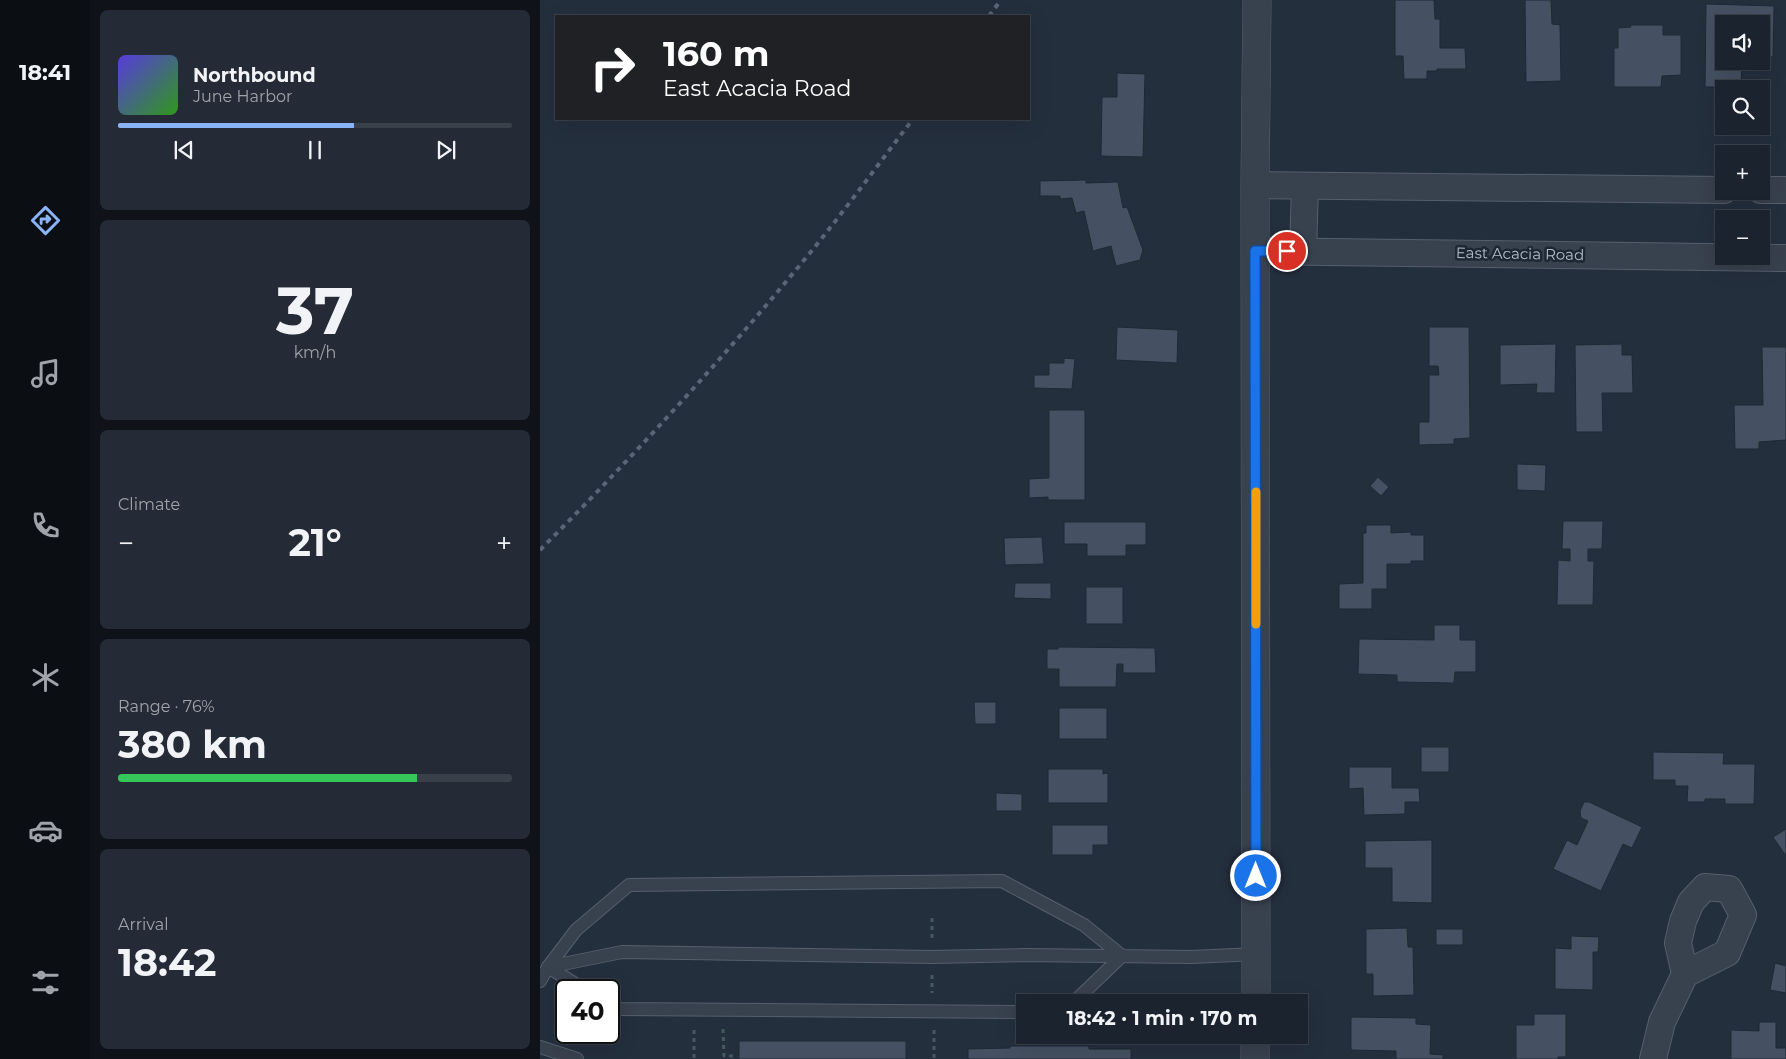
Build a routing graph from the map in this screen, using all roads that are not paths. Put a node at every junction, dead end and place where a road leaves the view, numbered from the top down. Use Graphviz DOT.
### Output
graph roads {
  1 [pos="1257,0"];
  2 [pos="1255,185"];
  3 [pos="1305,186"];
  4 [pos="1715,190"];
  5 [pos="1770,190"];
  6 [pos="1786,190"];
  7 [pos="1255,251"];
  8 [pos="1303,251"];
  9 [pos="1786,258"];
  10 [pos="1257,954"];
  11 [pos="1122,956"];
  12 [pos="548,967"];
  13 [pos="1685,974"];
  14 [pos="567,979"];
  15 [pos="540,981"];
  16 [pos="1082,994"];
  17 [pos="1256,994"];
  18 [pos="620,1009"];
  19 [pos="1016,1012"];
  20 [pos="1255,1044"];
  21 [pos="540,1047"];
  22 [pos="577,1059"];
  23 [pos="1255,1059"];
  24 [pos="1653,1059"];
  1 -- 2 [label="street"];
  2 -- 3 [label="street"];
  2 -- 7 [label="street"];
  3 -- 4 [label="street"];
  3 -- 8 [label="street"];
  5 -- 6 [label="street"];
  7 -- 8 [label="street, East Acacia Road"];
  7 -- 10 [label="street"];
  8 -- 9 [label="street, East Acacia Road"];
  10 -- 11 [label="lane"];
  10 -- 17 [label="street"];
  11 -- 12 [label="lane"];
  11 -- 12 [label="lane"];
  11 -- 16 [label="lane"];
  12 -- 14 [label="lane"];
  12 -- 15 [label="lane"];
  13 -- 24 [label="street"];
  18 -- 19 [label="lane"];
  20 -- 23 [label="street"];
  21 -- 22 [label="lane"];
}
